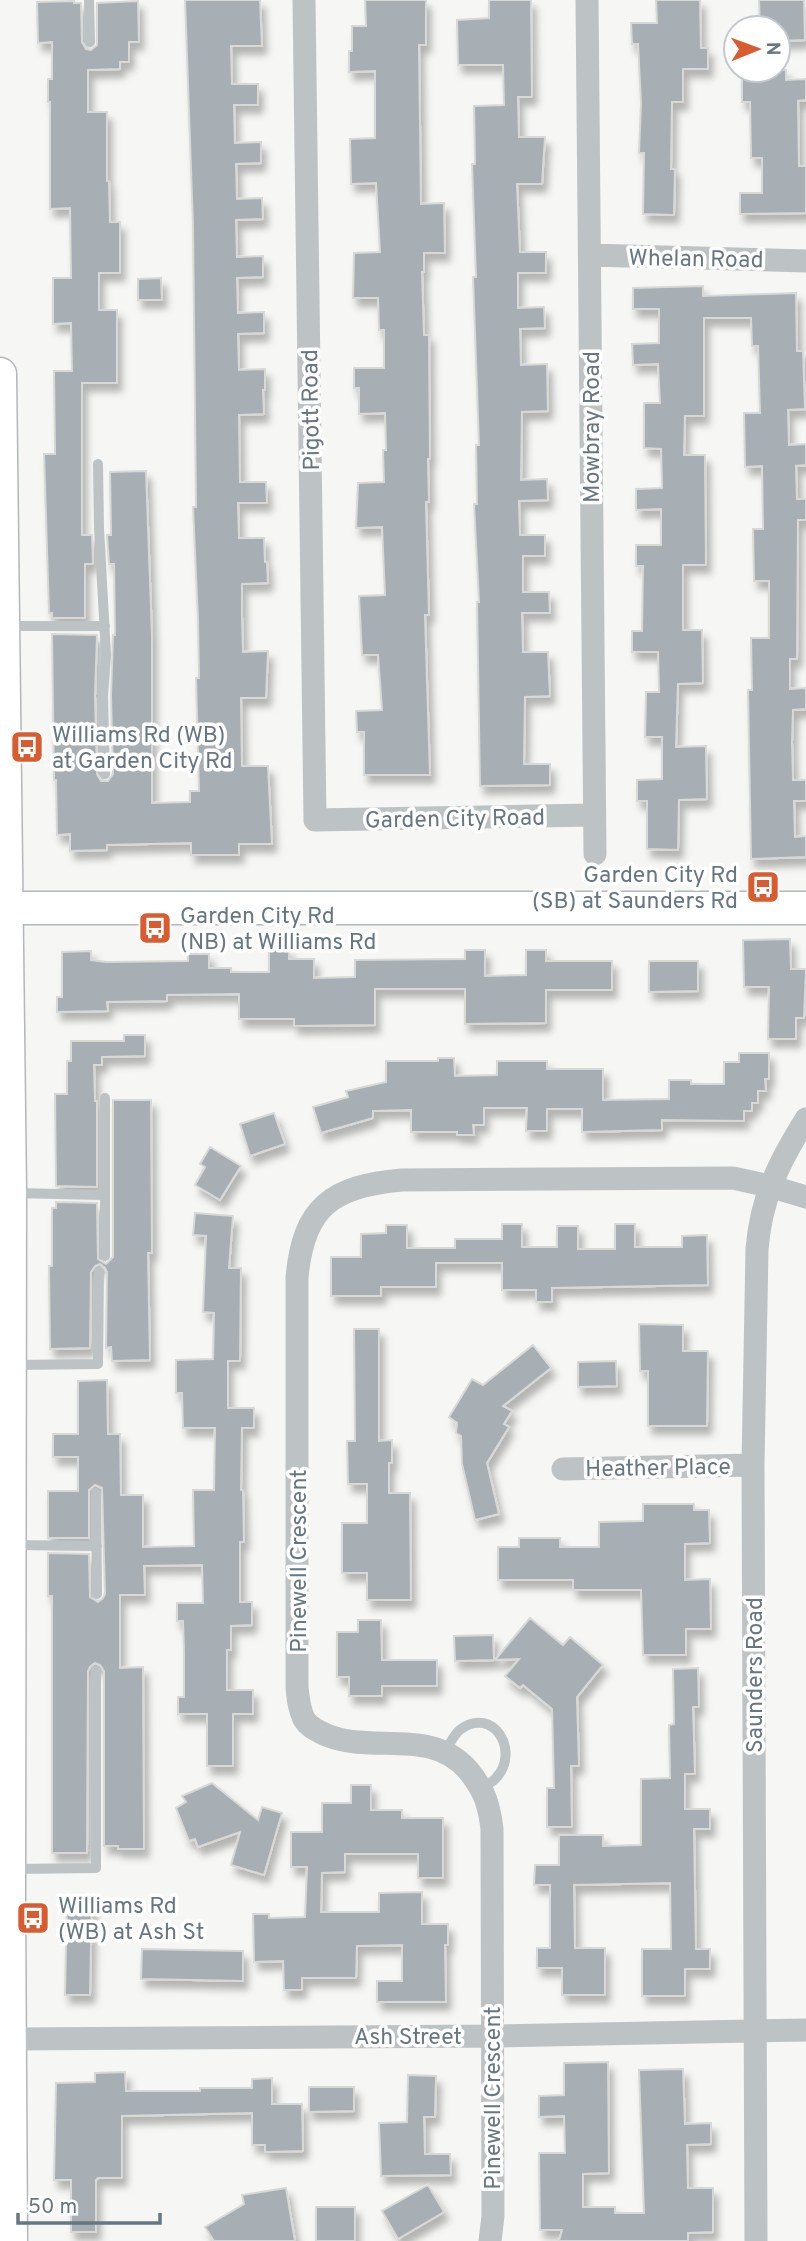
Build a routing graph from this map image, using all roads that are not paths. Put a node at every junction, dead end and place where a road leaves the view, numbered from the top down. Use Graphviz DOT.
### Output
graph roads {
  1 [pos="89,0"];
  2 [pos="304,0"];
  3 [pos="587,0"];
  4 [pos="90,42"];
  5 [pos="590,255"];
  6 [pos="805,260"];
  7 [pos="0,374"];
  8 [pos="1,457"];
  9 [pos="98,464"];
  10 [pos="3,626"];
  11 [pos="105,626"];
  12 [pos="105,774"];
  13 [pos="594,815"];
  14 [pos="315,820"];
  15 [pos="595,854"];
  16 [pos="6,908"];
  17 [pos="806,908"];
  18 [pos="105,1098"];
  19 [pos="806,1119"];
  20 [pos="769,1186"];
  21 [pos="10,1193"];
  22 [pos="105,1195"];
  23 [pos="806,1197"];
  24 [pos="105,1255"];
  25 [pos="99,1272"];
  26 [pos="9,1365"];
  27 [pos="753,1465"];
  28 [pos="563,1469"];
  29 [pos="96,1493"];
  30 [pos="10,1545"];
  31 [pos="96,1546"];
  32 [pos="97,1594"];
  33 [pos="5,1616"];
  34 [pos="96,1671"];
  35 [pos="445,1751"];
  36 [pos="482,1788"];
  37 [pos="9,1869"];
  38 [pos="4,1907"];
  39 [pos="755,2030"];
  40 [pos="806,2030"];
  41 [pos="491,2036"];
  42 [pos="11,2039"];
  43 [pos="6,2187"];
  44 [pos="12,2241"];
  45 [pos="490,2241"];
  46 [pos="755,2241"];
  1 -- 4 [label="lane"];
  2 -- 14 [label="street, Pigott Road"];
  3 -- 5 [label="street, Mowbray Road"];
  5 -- 6 [label="street, Whelan Road"];
  5 -- 13 [label="street, Mowbray Road"];
  7 -- 8 [label="street"];
  8 -- 10 [label="street"];
  9 -- 11 [label="lane"];
  10 -- 11 [label="lane"];
  10 -- 16 [label="street"];
  11 -- 12 [label="lane"];
  13 -- 14 [label="street, Garden City Road"];
  13 -- 15 [label="street, Mowbray Road"];
  16 -- 17 [label="street"];
  16 -- 21 [label="street"];
  18 -- 22 [label="lane"];
  19 -- 20 [label="street, Saunders Road"];
  20 -- 23 [label="street, Pinewell Crescent"];
  20 -- 27 [label="street, Saunders Road"];
  20 -- 35 [label="street, Pinewell Crescent"];
  21 -- 22 [label="lane"];
  21 -- 26 [label="street"];
  22 -- 24 [label="lane"];
  25 -- 26 [label="lane"];
  26 -- 30 [label="street"];
  27 -- 28 [label="street, Heather Place"];
  27 -- 39 [label="street, Saunders Road"];
  29 -- 31 [label="lane"];
  30 -- 31 [label="lane"];
  30 -- 33 [label="street"];
  31 -- 32 [label="lane"];
  33 -- 37 [label="street"];
  34 -- 37 [label="lane"];
  35 -- 36 [label="street, Pinewell Crescent"];
  35 -- 36 [label="lane"];
  36 -- 41 [label="street, Pinewell Crescent"];
  37 -- 38 [label="street"];
  38 -- 42 [label="street"];
  39 -- 40 [label="street, Ash Street"];
  39 -- 41 [label="street, Ash Street"];
  39 -- 46 [label="street, Saunders Road"];
  41 -- 42 [label="street, Ash Street"];
  41 -- 45 [label="street, Pinewell Crescent"];
  42 -- 43 [label="street"];
  43 -- 44 [label="street"];
}
